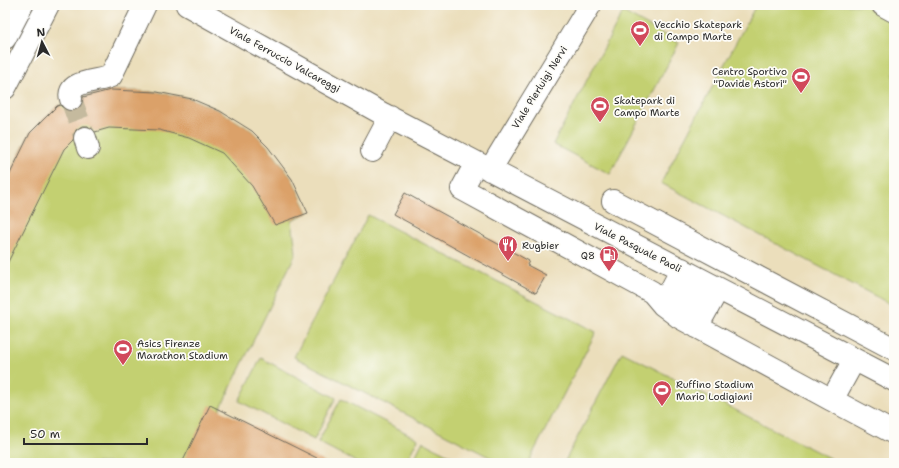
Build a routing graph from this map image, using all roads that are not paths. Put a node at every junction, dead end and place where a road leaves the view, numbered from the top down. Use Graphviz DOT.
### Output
graph roads {
  1 [pos="22,5"];
  2 [pos="48,5"];
  3 [pos="145,5"];
  4 [pos="187,5"];
  5 [pos="590,5"];
  6 [pos="883,5"];
  7 [pos="894,11"];
  8 [pos="5,38"];
  9 [pos="5,88"];
  10 [pos="71,98"];
  11 [pos="386,115"];
  12 [pos="372,150"];
  13 [pos="483,166"];
  14 [pos="544,199"];
  15 [pos="613,201"];
  16 [pos="531,226"];
  17 [pos="683,271"];
  18 [pos="665,305"];
  19 [pos="894,349"];
  20 [pos="854,360"];
  21 [pos="894,380"];
  22 [pos="832,400"];
  23 [pos="894,433"];
  1 -- 8 [label="street"];
  2 -- 9 [label="street"];
  3 -- 10 [label="street"];
  4 -- 11 [label="street, Viale Ferruccio Valcareggi"];
  5 -- 13 [label="street, Viale Pierluigi Nervi"];
  6 -- 7 [label="street"];
  11 -- 12 [label="street"];
  11 -- 13 [label="street, Viale Pasquale Paoli"];
  13 -- 14 [label="street, Viale Pasquale Paoli"];
  13 -- 16 [label="street, Viale Pierluigi Nervi"];
  14 -- 16 [label="street"];
  14 -- 17 [label="street, Viale Pasquale Paoli"];
  15 -- 19 [label="street"];
  16 -- 18 [label="street"];
  17 -- 18 [label="street"];
  17 -- 18 [label="street"];
  17 -- 18 [label="street"];
  17 -- 20 [label="street, Viale Pasquale Paoli"];
  18 -- 22 [label="street"];
  20 -- 21 [label="street, Viale Pasquale Paoli"];
  20 -- 22 [label="street"];
  22 -- 23 [label="street"];
}
